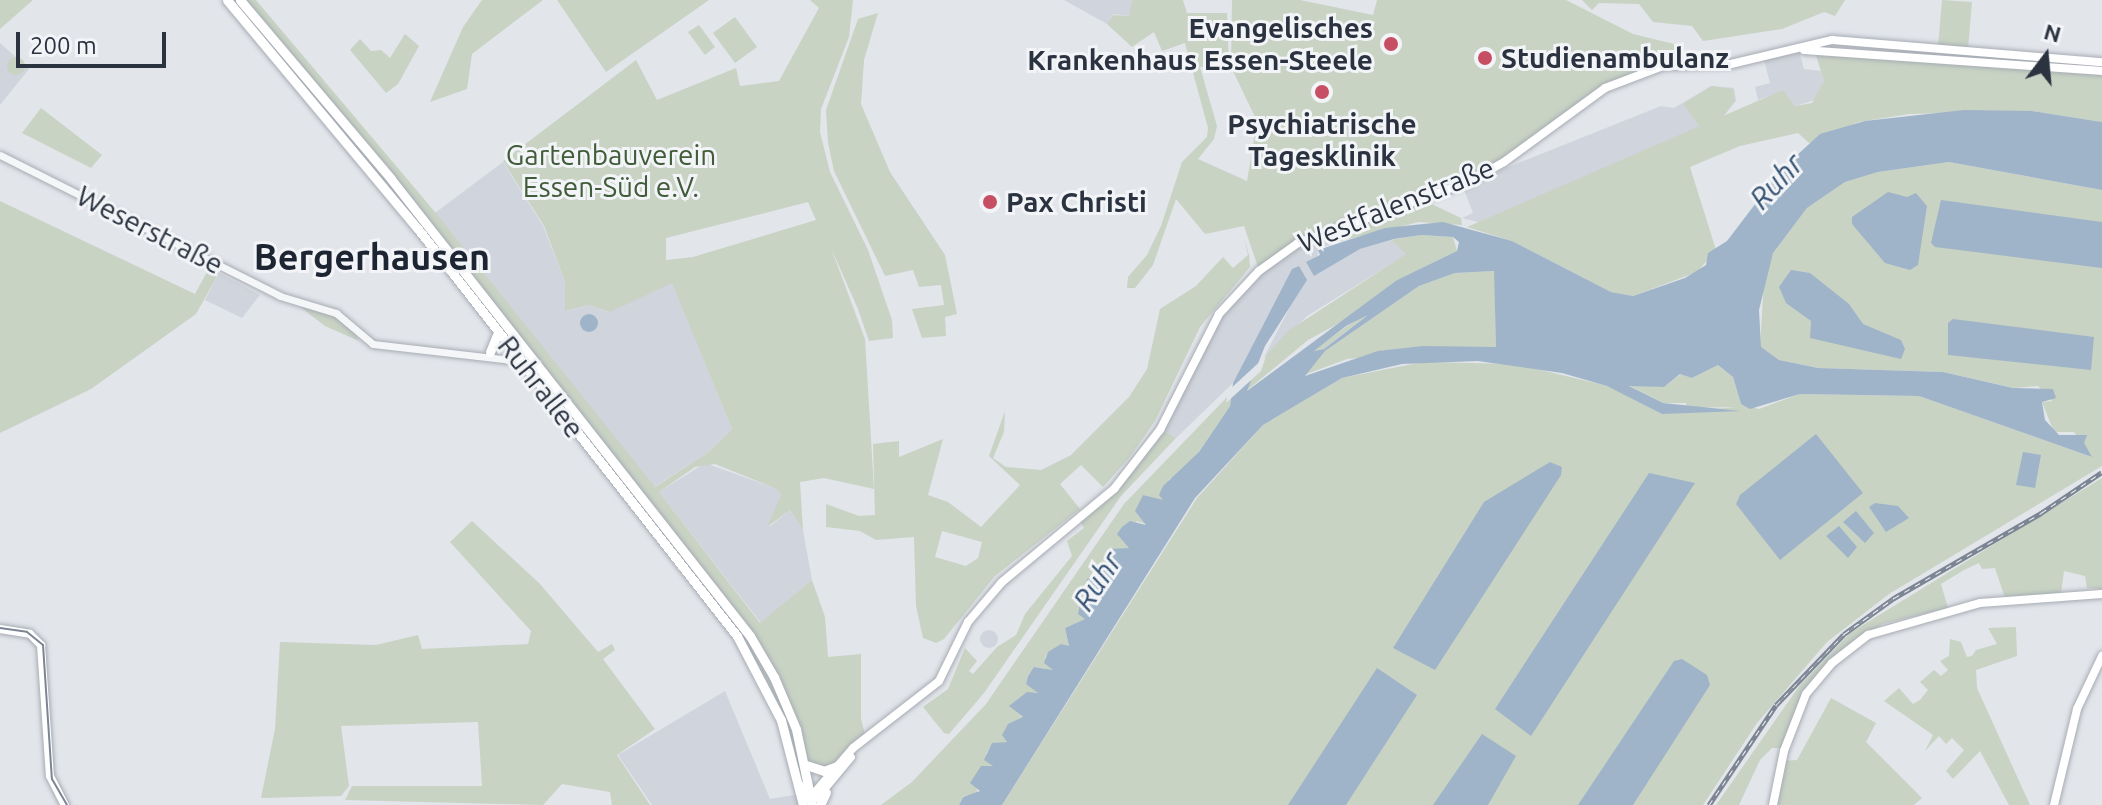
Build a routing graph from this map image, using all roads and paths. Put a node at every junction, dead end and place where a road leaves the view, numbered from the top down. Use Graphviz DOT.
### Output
graph roads {
  1 [pos="227,0"];
  2 [pos="240,0"];
  3 [pos="1795,50"];
  4 [pos="2102,62"];
  5 [pos="2102,71"];
  6 [pos="0,155"];
  7 [pos="512,331"];
  8 [pos="498,332"];
  9 [pos="509,346"];
  10 [pos="527,351"];
  11 [pos="485,353"];
  12 [pos="521,361"];
  13 [pos="2102,594"];
  14 [pos="0,629"];
  15 [pos="2102,656"];
  16 [pos="867,738"];
  17 [pos="806,765"];
  18 [pos="837,766"];
  19 [pos="826,792"];
  20 [pos="809,801"];
  21 [pos="65,805"];
  22 [pos="820,805"];
  23 [pos="1773,805"];
  24 [pos="2054,805"];
  1 -- 8 [label="main road, Ruhrallee"];
  2 -- 7 [label="main road, Ruhrallee"];
  3 -- 4 [label="main road"];
  3 -- 5 [label="main road"];
  3 -- 16 [label="main road, Westfalenstraße"];
  6 -- 11 [label="street, Weserstraße"];
  7 -- 8 [label="main road"];
  7 -- 10 [label="main road, Ruhrallee"];
  8 -- 9 [label="main road, Ruhrallee"];
  8 -- 11 [label="main road"];
  9 -- 10 [label="main road"];
  9 -- 11 [label="street, Weserstraße"];
  9 -- 12 [label="main road, Ruhrallee"];
  10 -- 17 [label="main road, Ruhrallee"];
  11 -- 12 [label="street, Weserstraße"];
  12 -- 20 [label="main road, Ruhrallee"];
  13 -- 23 [label="main road"];
  14 -- 21 [label="main road"];
  15 -- 24 [label="main road"];
  16 -- 18 [label="main road, Westfalenstraße"];
  16 -- 19 [label="main road, Westfalenstraße"];
  17 -- 18 [label="main road"];
  17 -- 20 [label="main road, Ruhrallee"];
  18 -- 20 [label="main road, Westfalenstraße"];
  19 -- 20 [label="main road"];
  19 -- 22 [label="main road"];
}
